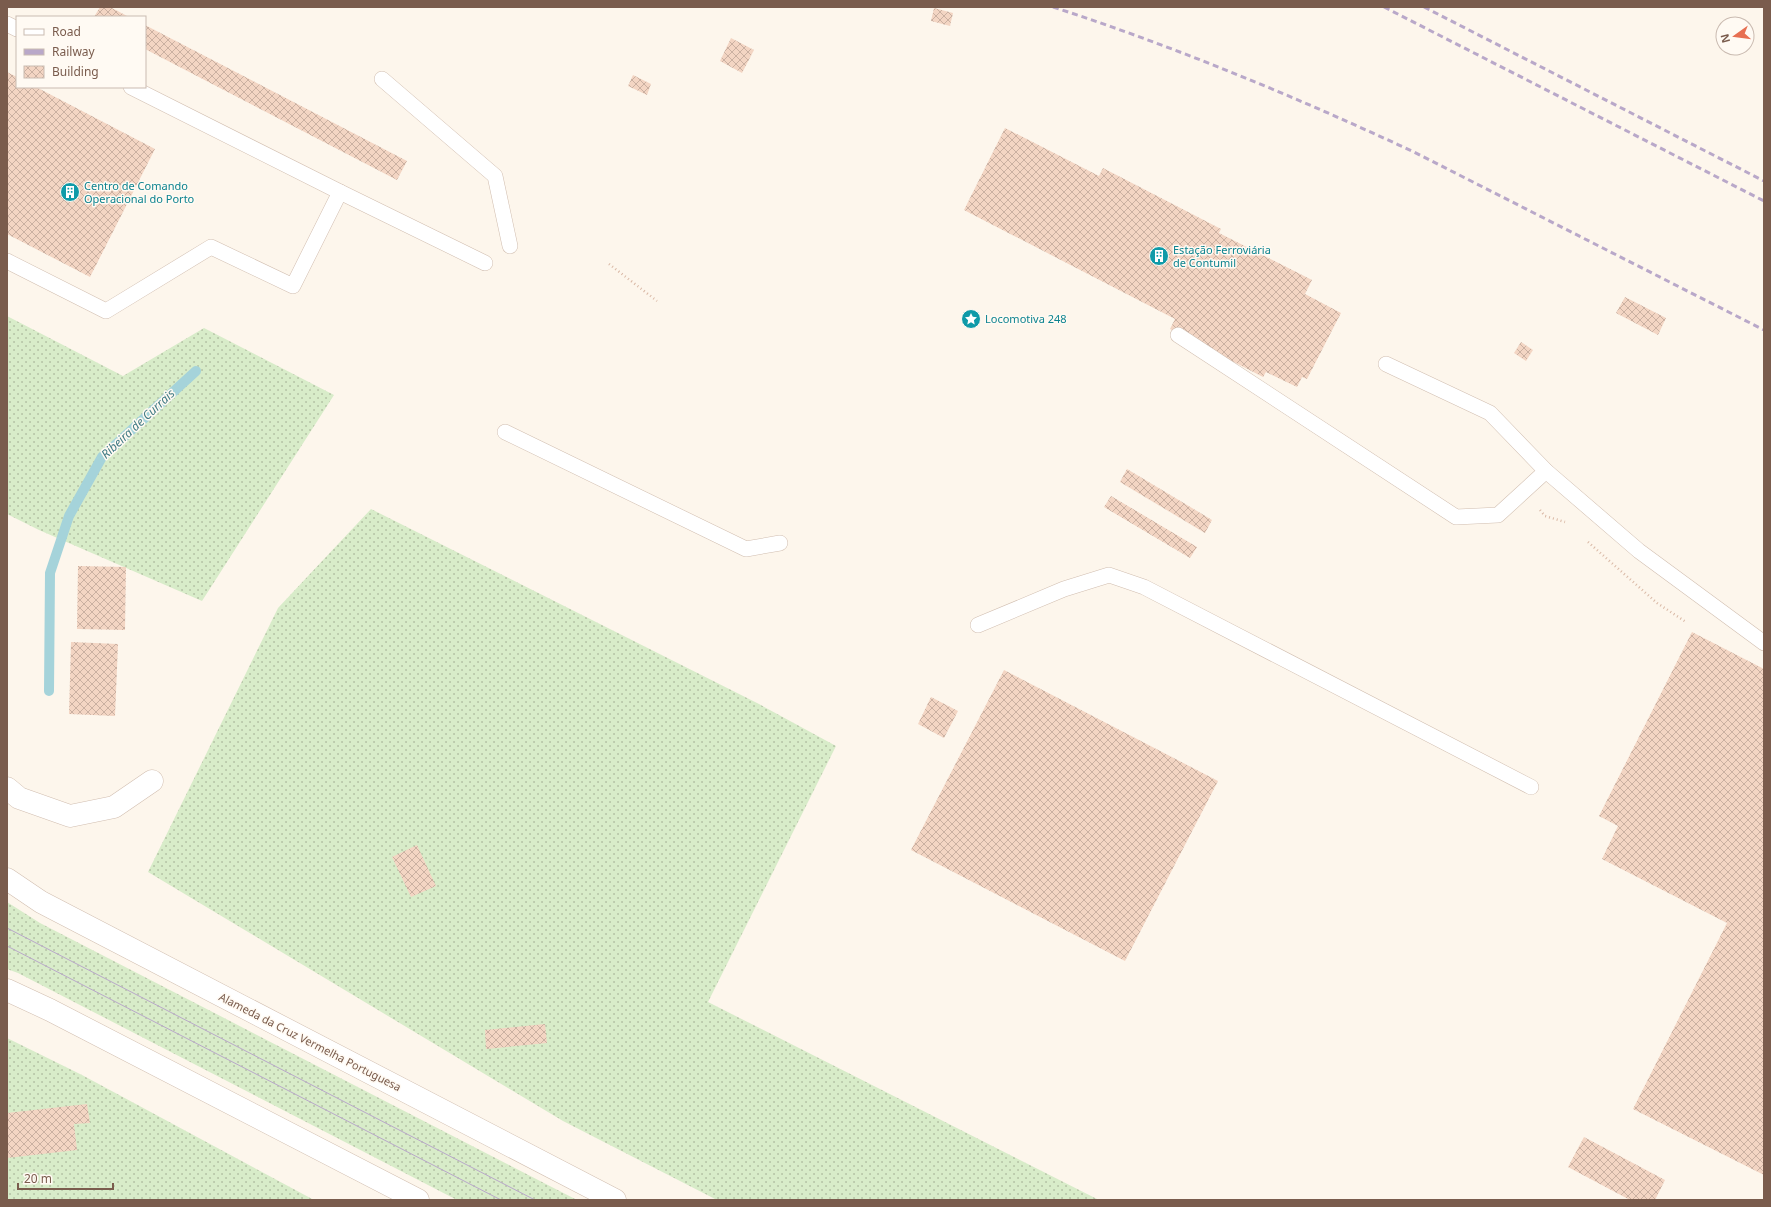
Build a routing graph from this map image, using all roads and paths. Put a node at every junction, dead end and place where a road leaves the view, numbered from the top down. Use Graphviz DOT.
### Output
graph roads {
  1 [pos="7,24"];
  2 [pos="16,28"];
  3 [pos="382,79"];
  4 [pos="133,88"];
  5 [pos="340,192"];
  6 [pos="510,246"];
  7 [pos="7,261"];
  8 [pos="485,263"];
  9 [pos="609,264"];
  10 [pos="657,301"];
  11 [pos="1178,335"];
  12 [pos="1386,364"];
  13 [pos="505,432"];
  14 [pos="1546,472"];
  15 [pos="1524,491"];
  16 [pos="1569,526"];
  17 [pos="1587,541"];
  18 [pos="780,543"];
  19 [pos="1686,622"];
  20 [pos="978,625"];
  21 [pos="1764,643"];
  22 [pos="152,781"];
  23 [pos="1531,787"];
  24 [pos="7,788"];
  25 [pos="7,879"];
  26 [pos="7,990"];
  27 [pos="418,1200"];
  28 [pos="616,1200"];
  1 -- 2 [label="lane"];
  3 -- 6 [label="lane"];
  4 -- 5 [label="lane"];
  5 -- 7 [label="lane"];
  5 -- 8 [label="lane"];
  9 -- 10 [label="path"];
  11 -- 15 [label="lane"];
  12 -- 14 [label="lane"];
  13 -- 18 [label="lane"];
  14 -- 15 [label="lane"];
  14 -- 21 [label="lane"];
  15 -- 16 [label="path"];
  17 -- 19 [label="path"];
  20 -- 23 [label="lane"];
  22 -- 24 [label="street"];
  25 -- 28 [label="street, Alameda da Cruz Vermelha Portuguesa"];
  26 -- 27 [label="street"];
}
